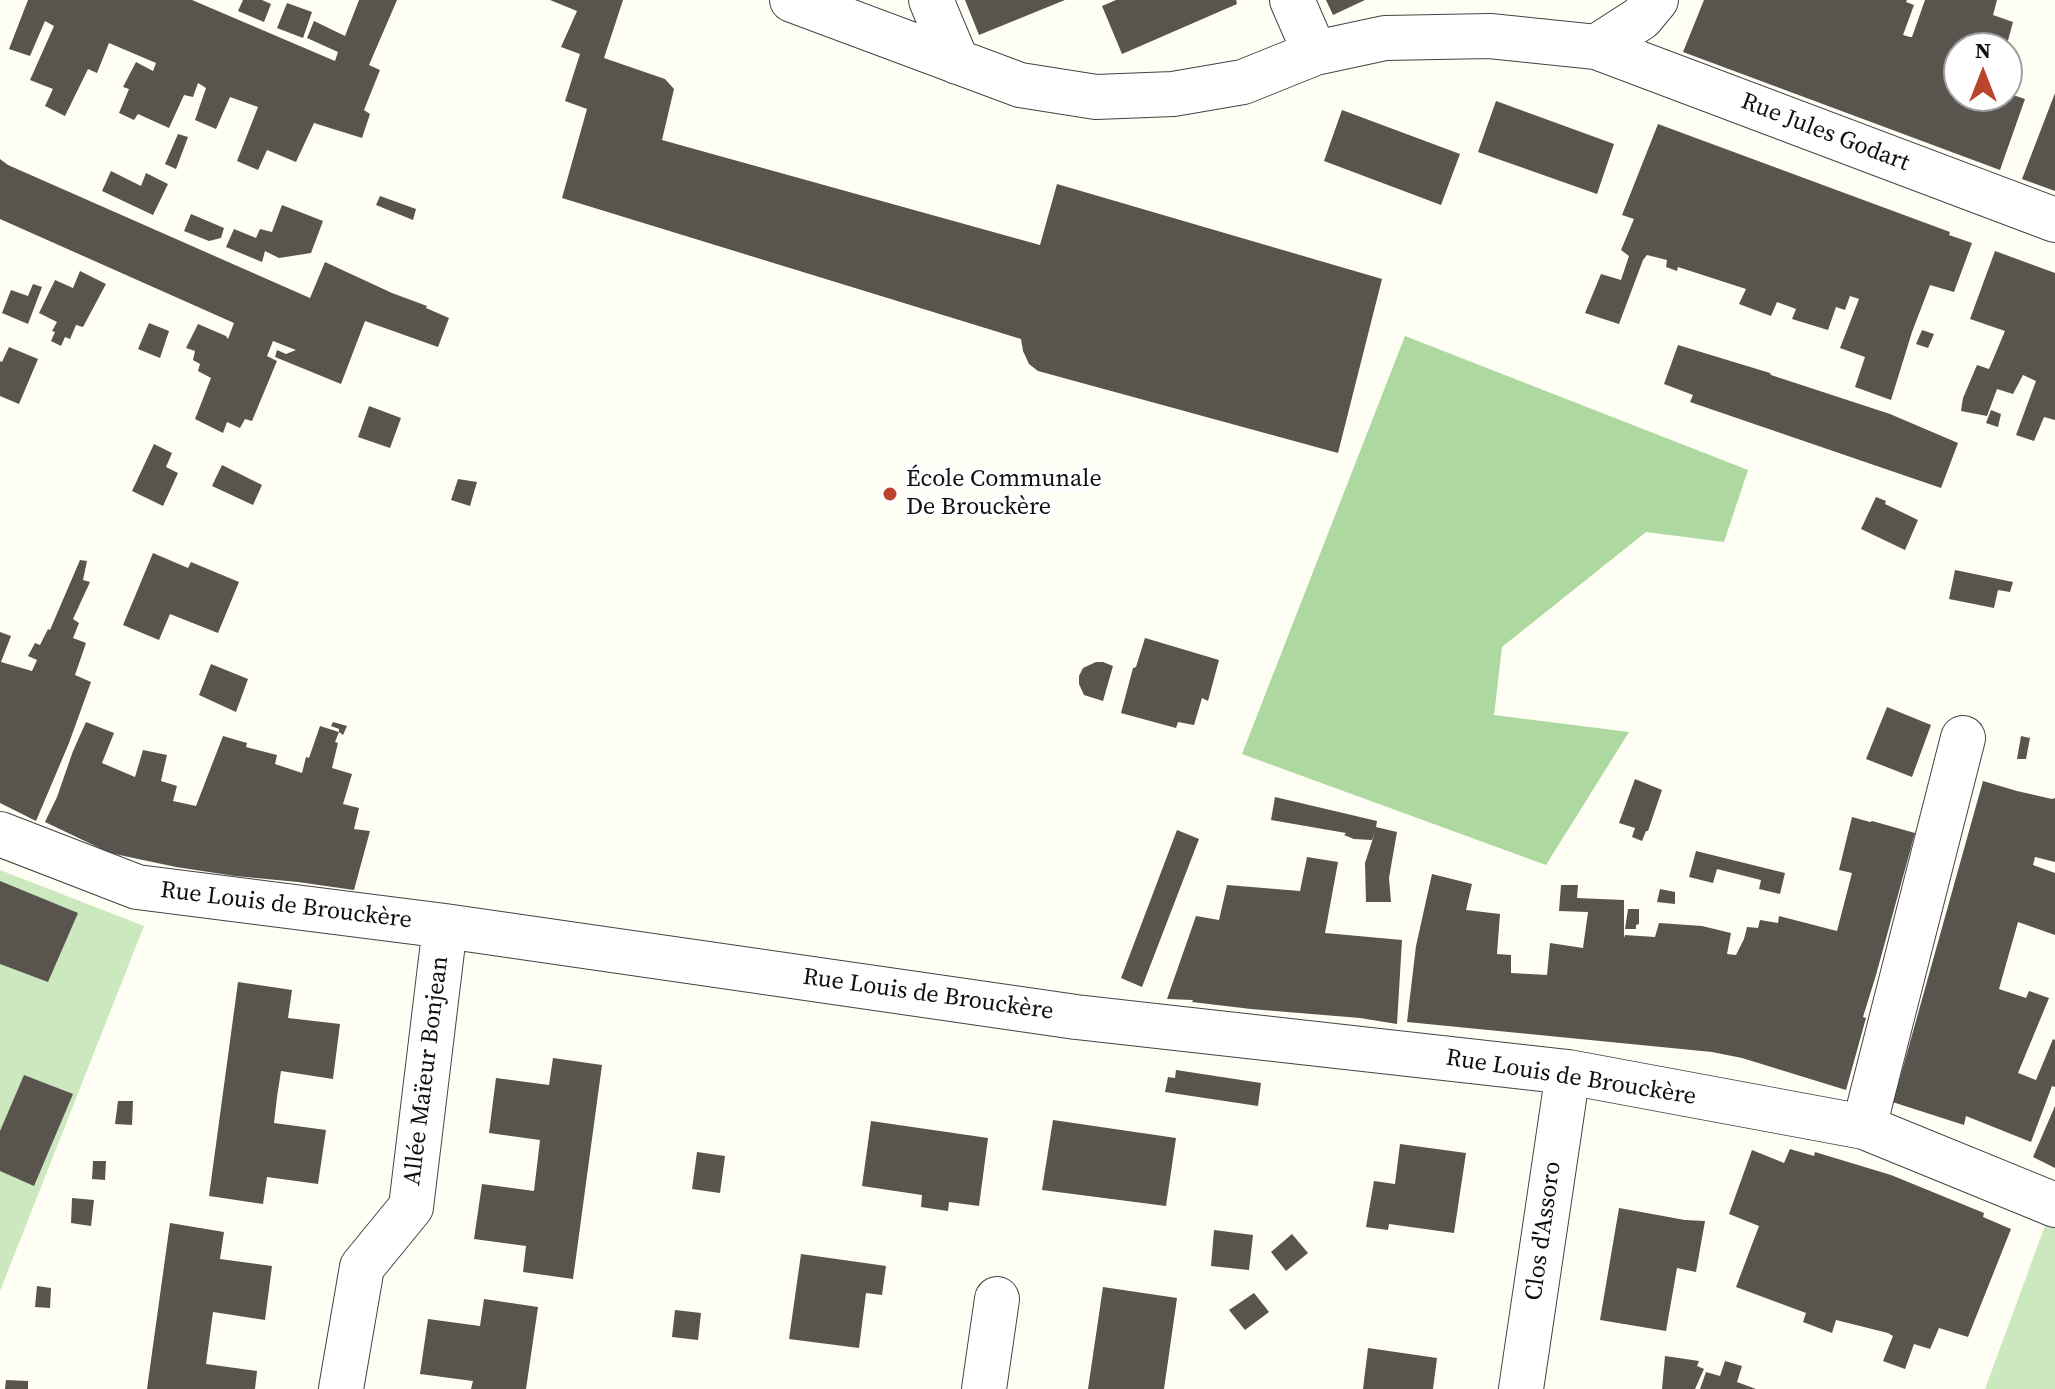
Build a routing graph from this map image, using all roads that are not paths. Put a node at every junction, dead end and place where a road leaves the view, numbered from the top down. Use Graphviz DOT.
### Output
graph roads {
  1 [pos="792,0"];
  2 [pos="931,0"];
  3 [pos="1292,0"];
  4 [pos="1656,0"];
  5 [pos="1596,47"];
  6 [pos="1315,53"];
  7 [pos="957,62"];
  8 [pos="2055,220"];
  9 [pos="1963,738"];
  10 [pos="0,834"];
  11 [pos="445,926"];
  12 [pos="1568,1072"];
  13 [pos="1864,1127"];
  14 [pos="2055,1205"];
  15 [pos="997,1299"];
  16 [pos="341,1389"];
  17 [pos="984,1389"];
  18 [pos="1521,1389"];
  1 -- 7 [label="street, Rue Jules Godart"];
  2 -- 7 [label="street"];
  3 -- 6 [label="street"];
  4 -- 5 [label="street"];
  5 -- 6 [label="street, Rue Jules Godart"];
  5 -- 8 [label="street, Rue Jules Godart"];
  6 -- 7 [label="street, Rue Jules Godart"];
  9 -- 13 [label="street"];
  10 -- 11 [label="street, Rue Louis de Brouckère"];
  11 -- 12 [label="street, Rue Louis de Brouckère"];
  11 -- 16 [label="street, Allée Maïeur Bonjean"];
  12 -- 13 [label="street, Rue Louis de Brouckère"];
  12 -- 18 [label="street, Clos d'Assoro"];
  13 -- 14 [label="street, Rue Louis de Brouckère"];
  15 -- 17 [label="street"];
}
